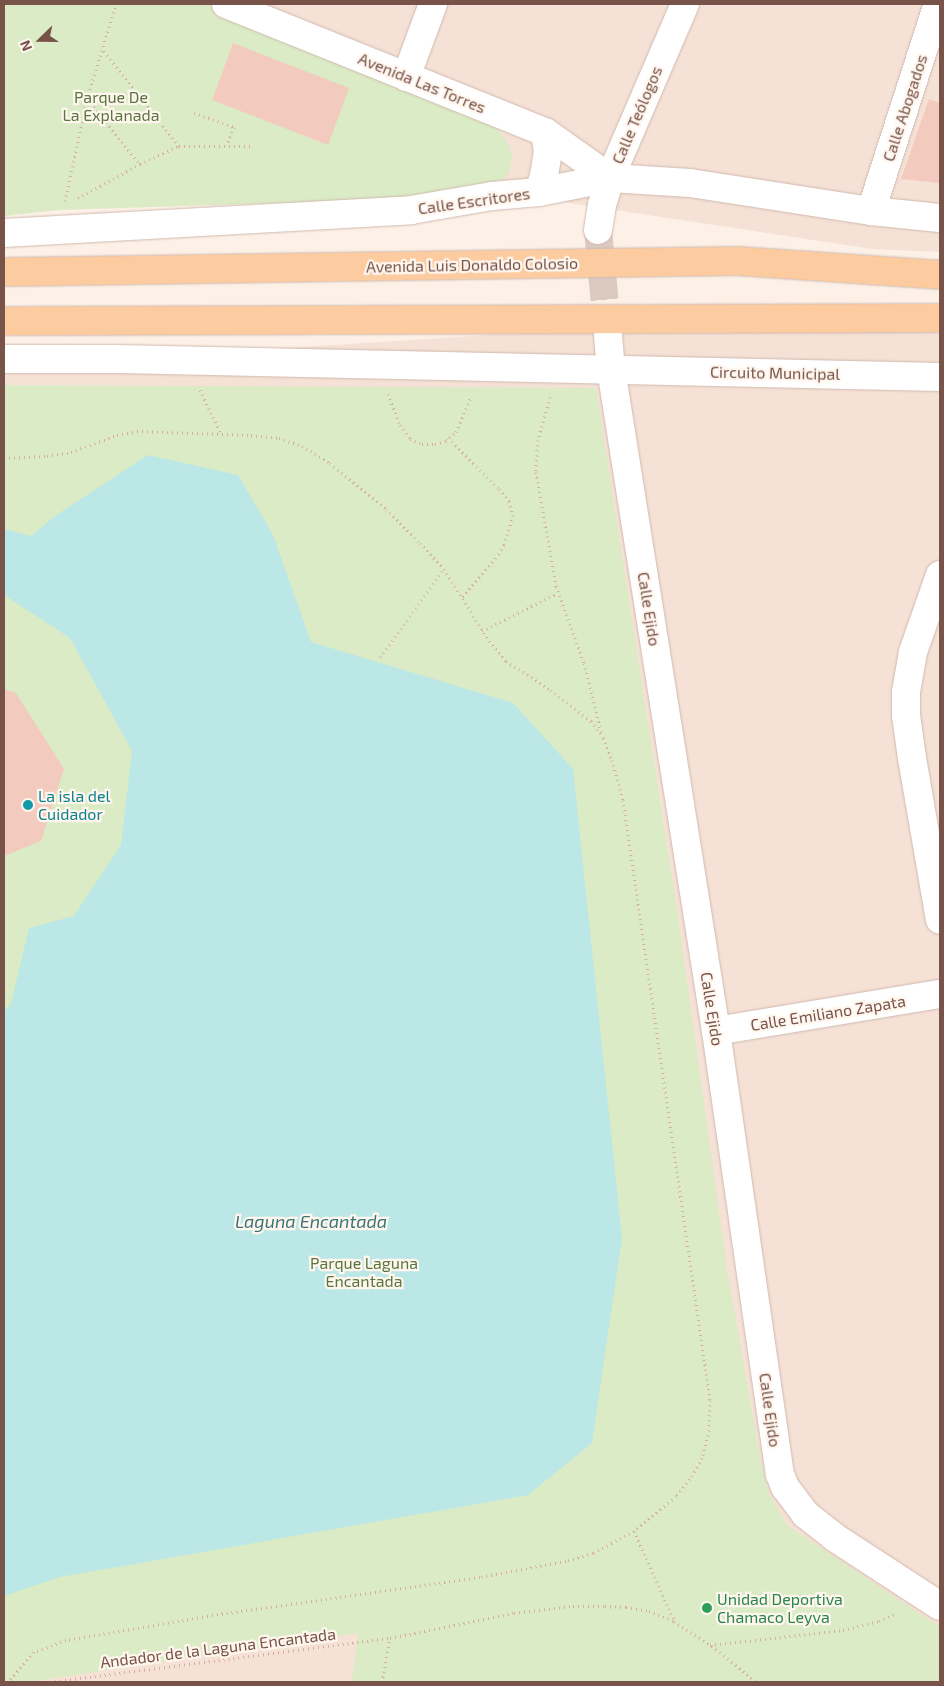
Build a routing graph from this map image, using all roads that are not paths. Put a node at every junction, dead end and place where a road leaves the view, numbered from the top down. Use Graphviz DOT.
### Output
graph roads {
  1 [pos="226,4"];
  2 [pos="433,4"];
  3 [pos="686,4"];
  4 [pos="938,4"];
  5 [pos="406,76"];
  6 [pos="545,132"];
  7 [pos="610,178"];
  8 [pos="539,192"];
  9 [pos="871,211"];
  10 [pos="940,218"];
  11 [pos="598,230"];
  12 [pos="4,233"];
  13 [pos="4,272"];
  14 [pos="940,275"];
  15 [pos="940,318"];
  16 [pos="4,321"];
  17 [pos="608,336"];
  18 [pos="4,359"];
  19 [pos="611,369"];
  20 [pos="940,377"];
  21 [pos="940,576"];
  22 [pos="940,920"];
  23 [pos="940,994"];
  24 [pos="716,1031"];
  25 [pos="931,1600"];
  1 -- 5 [label="street, Avenida Las Torres"];
  2 -- 5 [label="street"];
  3 -- 7 [label="street, Calle Teólogos"];
  4 -- 9 [label="street, Calle Abogados"];
  5 -- 6 [label="street, Avenida Las Torres"];
  6 -- 7 [label="street, Avenida Las Torres"];
  6 -- 8 [label="street"];
  7 -- 8 [label="street, Calle Escritores"];
  7 -- 9 [label="street, Calle Escritores"];
  7 -- 11 [label="street, Calle Teólogos"];
  8 -- 12 [label="street, Calle Escritores"];
  9 -- 10 [label="street, Calle Escritores"];
  13 -- 14 [label="main road, Avenida Luis Donaldo Colosio"];
  15 -- 16 [label="main road"];
  17 -- 19 [label="street, Calle Ejido"];
  18 -- 19 [label="street"];
  19 -- 20 [label="street, Circuito Municipal"];
  19 -- 24 [label="street, Calle Ejido"];
  21 -- 22 [label="street"];
  23 -- 24 [label="street, Calle Emiliano Zapata"];
  24 -- 25 [label="street, Calle Ejido"];
}
